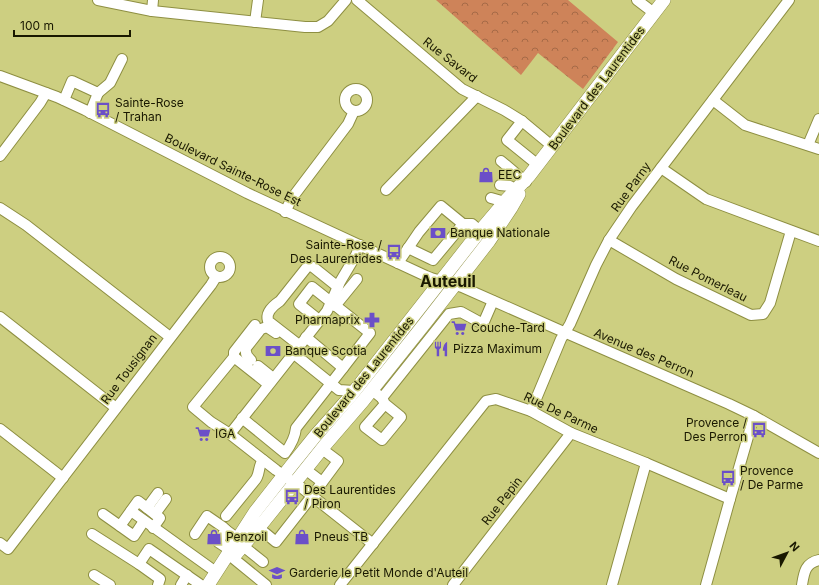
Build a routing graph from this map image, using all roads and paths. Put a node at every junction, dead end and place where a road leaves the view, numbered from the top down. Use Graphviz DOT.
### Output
graph roads {
  1 [pos="98,0"];
  2 [pos="153,0"];
  3 [pos="258,0"];
  4 [pos="346,0"];
  5 [pos="357,0"];
  6 [pos="637,0"];
  7 [pos="664,0"];
  8 [pos="789,0"];
  9 [pos="152,11"];
  10 [pos="654,13"];
  11 [pos="255,22"];
  12 [pos="122,59"];
  13 [pos="0,76"];
  14 [pos="46,93"];
  15 [pos="98,93"];
  16 [pos="477,96"];
  17 [pos="64,100"];
  18 [pos="713,100"];
  19 [pos="354,111"];
  20 [pos="90,113"];
  21 [pos="819,118"];
  22 [pos="522,121"];
  23 [pos="808,145"];
  24 [pos="552,146"];
  25 [pos="819,149"];
  26 [pos="0,156"];
  27 [pos="501,161"];
  28 [pos="538,165"];
  29 [pos="661,168"];
  30 [pos="527,180"];
  31 [pos="500,185"];
  32 [pos="386,190"];
  33 [pos="517,193"];
  34 [pos="491,198"];
  35 [pos="508,205"];
  36 [pos="0,208"];
  37 [pos="285,212"];
  38 [pos="463,224"];
  39 [pos="480,231"];
  40 [pos="791,231"];
  41 [pos="609,240"];
  42 [pos="819,241"];
  43 [pos="360,245"];
  44 [pos="408,248"];
  45 [pos="398,263"];
  46 [pos="216,277"];
  47 [pos="357,278"];
  48 [pos="441,281"];
  49 [pos="455,285"];
  50 [pos="338,287"];
  51 [pos="494,301"];
  52 [pos="333,304"];
  53 [pos="0,317"];
  54 [pos="319,320"];
  55 [pos="256,325"];
  56 [pos="565,332"];
  57 [pos="425,333"];
  58 [pos="170,337"];
  59 [pos="306,337"];
  60 [pos="296,349"];
  61 [pos="234,357"];
  62 [pos="344,368"];
  63 [pos="271,381"];
  64 [pos="335,387"];
  65 [pos="354,391"];
  66 [pos="116,408"];
  67 [pos="341,408"];
  68 [pos="531,411"];
  69 [pos="754,416"];
  70 [pos="242,418"];
  71 [pos="0,429"];
  72 [pos="571,433"];
  73 [pos="230,434"];
  74 [pos="322,448"];
  75 [pos="819,454"];
  76 [pos="263,460"];
  77 [pos="646,463"];
  78 [pos="306,469"];
  79 [pos="63,478"];
  80 [pos="289,479"];
  81 [pos="322,482"];
  82 [pos="312,496"];
  83 [pos="730,499"];
  84 [pos="149,509"];
  85 [pos="130,511"];
  86 [pos="103,514"];
  87 [pos="226,516"];
  88 [pos="144,521"];
  89 [pos="254,524"];
  90 [pos="120,526"];
  91 [pos="153,528"];
  92 [pos="226,530"];
  93 [pos="92,534"];
  94 [pos="194,534"];
  95 [pos="373,544"];
  96 [pos="4,546"];
  97 [pos="236,548"];
  98 [pos="819,560"];
  99 [pos="263,562"];
  100 [pos="139,564"];
  101 [pos="216,572"];
  102 [pos="94,575"];
  103 [pos="187,575"];
  104 [pos="110,585"];
  105 [pos="158,585"];
  106 [pos="181,585"];
  107 [pos="201,585"];
  108 [pos="209,585"];
  109 [pos="266,585"];
  110 [pos="340,585"];
  111 [pos="453,585"];
  112 [pos="612,585"];
  113 [pos="706,585"];
  114 [pos="802,585"];
  1 -- 9 [label="street"];
  2 -- 9 [label="street"];
  3 -- 11 [label="street"];
  4 -- 11 [label="street"];
  5 -- 16 [label="street, Rue Savard"];
  6 -- 10 [label="street"];
  7 -- 10 [label="main road, Boulevard des Laurentides"];
  8 -- 18 [label="street, Rue Parny"];
  9 -- 11 [label="street"];
  10 -- 24 [label="main road, Boulevard des Laurentides"];
  12 -- 15 [label="street"];
  13 -- 14 [label="street, Boulevard Sainte-Rose Est"];
  14 -- 17 [label="street, Boulevard Sainte-Rose Est"];
  14 -- 26 [label="street"];
  15 -- 17 [label="street"];
  15 -- 20 [label="street"];
  16 -- 22 [label="street, Rue Savard"];
  16 -- 32 [label="street"];
  17 -- 20 [label="street, Boulevard Sainte-Rose Est"];
  18 -- 23 [label="street"];
  18 -- 29 [label="street, Rue Parny"];
  19 -- 37 [label="street"];
  20 -- 37 [label="street, Boulevard Sainte-Rose Est"];
  21 -- 23 [label="street"];
  22 -- 24 [label="street, Rue Savard"];
  22 -- 28 [label="street"];
  23 -- 25 [label="street"];
  24 -- 28 [label="main road, Boulevard des Laurentides"];
  27 -- 30 [label="street"];
  28 -- 30 [label="main road, Boulevard des Laurentides"];
  29 -- 40 [label="street"];
  29 -- 41 [label="street, Rue Parny"];
  30 -- 33 [label="main road, Boulevard des Laurentides"];
  31 -- 33 [label="street"];
  33 -- 35 [label="main road, Boulevard des Laurentides"];
  34 -- 35 [label="street"];
  35 -- 39 [label="main road, Boulevard des Laurentides"];
  35 -- 49 [label="main road, Boulevard des Laurentides"];
  36 -- 58 [label="street, Rue Tousignan"];
  37 -- 43 [label="street, Boulevard Sainte-Rose Est"];
  38 -- 39 [label="street"];
  38 -- 44 [label="street"];
  38 -- 44 [label="street"];
  39 -- 48 [label="main road, Boulevard des Laurentides"];
  40 -- 41 [label="street, Rue Pomerleau"];
  40 -- 42 [label="street"];
  41 -- 56 [label="street, Rue Parny"];
  43 -- 45 [label="street, Boulevard Sainte-Rose Est"];
  43 -- 50 [label="street"];
  44 -- 45 [label="street"];
  45 -- 48 [label="street, Boulevard Sainte-Rose Est"];
  46 -- 58 [label="street"];
  47 -- 52 [label="street"];
  48 -- 49 [label="street, Boulevard Sainte-Rose Est"];
  48 -- 65 [label="main road, Boulevard des Laurentides"];
  49 -- 51 [label="street, Avenue des Perron"];
  49 -- 57 [label="main road, Boulevard des Laurentides"];
  50 -- 52 [label="street"];
  50 -- 60 [label="street"];
  51 -- 56 [label="street, Avenue des Perron"];
  51 -- 57 [label="street"];
  52 -- 54 [label="street"];
  52 -- 54 [label="street"];
  52 -- 62 [label="street"];
  53 -- 66 [label="street"];
  54 -- 59 [label="street"];
  55 -- 61 [label="street"];
  56 -- 68 [label="street, Rue Parny"];
  56 -- 69 [label="street, Avenue des Perron"];
  57 -- 74 [label="main road, Boulevard des Laurentides"];
  58 -- 66 [label="street, Rue Tousignan"];
  59 -- 60 [label="street"];
  59 -- 62 [label="street"];
  60 -- 63 [label="street"];
  60 -- 63 [label="street"];
  60 -- 64 [label="street"];
  61 -- 63 [label="street"];
  61 -- 73 [label="street"];
  62 -- 64 [label="street"];
  63 -- 70 [label="street"];
  64 -- 65 [label="street"];
  64 -- 67 [label="street"];
  64 -- 70 [label="street"];
  65 -- 67 [label="main road, Boulevard des Laurentides"];
  66 -- 79 [label="street, Rue Tousignan"];
  67 -- 80 [label="main road, Boulevard des Laurentides"];
  68 -- 72 [label="street, Rue De Parme"];
  68 -- 95 [label="street, Rue De Parme"];
  69 -- 75 [label="street, Avenue des Perron"];
  69 -- 83 [label="street"];
  70 -- 73 [label="street"];
  71 -- 79 [label="street"];
  72 -- 77 [label="street, Rue De Parme"];
  72 -- 111 [label="street, Rue Pepin"];
  73 -- 76 [label="street"];
  74 -- 78 [label="main road, Boulevard des Laurentides"];
  74 -- 81 [label="street"];
  76 -- 80 [label="street"];
  76 -- 87 [label="street"];
  77 -- 83 [label="street, Rue De Parme"];
  77 -- 112 [label="street"];
  78 -- 80 [label="main road, Boulevard des Laurentides"];
  78 -- 81 [label="street"];
  79 -- 96 [label="street, Rue Tousignan"];
  80 -- 82 [label="street"];
  80 -- 89 [label="main road, Boulevard des Laurentides"];
  81 -- 82 [label="street"];
  82 -- 89 [label="street"];
  82 -- 95 [label="street"];
  83 -- 113 [label="street"];
  84 -- 84 [label="street"];
  84 -- 85 [label="street"];
  84 -- 91 [label="street"];
  85 -- 88 [label="street"];
  85 -- 90 [label="street"];
  86 -- 90 [label="street"];
  88 -- 90 [label="street"];
  88 -- 91 [label="street"];
  89 -- 97 [label="main road, Boulevard des Laurentides"];
  91 -- 101 [label="street"];
  92 -- 94 [label="street"];
  92 -- 97 [label="street"];
  92 -- 97 [label="street"];
  93 -- 100 [label="street"];
  95 -- 110 [label="street, Rue De Parme"];
  97 -- 99 [label="street"];
  97 -- 101 [label="main road, Boulevard des Laurentides"];
  97 -- 108 [label="main road, Boulevard des Laurentides"];
  97 -- 109 [label="street"];
  98 -- 114 [label="street"];
  100 -- 103 [label="street"];
  100 -- 105 [label="street"];
  101 -- 108 [label="main road, Boulevard des Laurentides"];
  102 -- 104 [label="street"];
  103 -- 106 [label="street"];
  103 -- 107 [label="street"];
}
